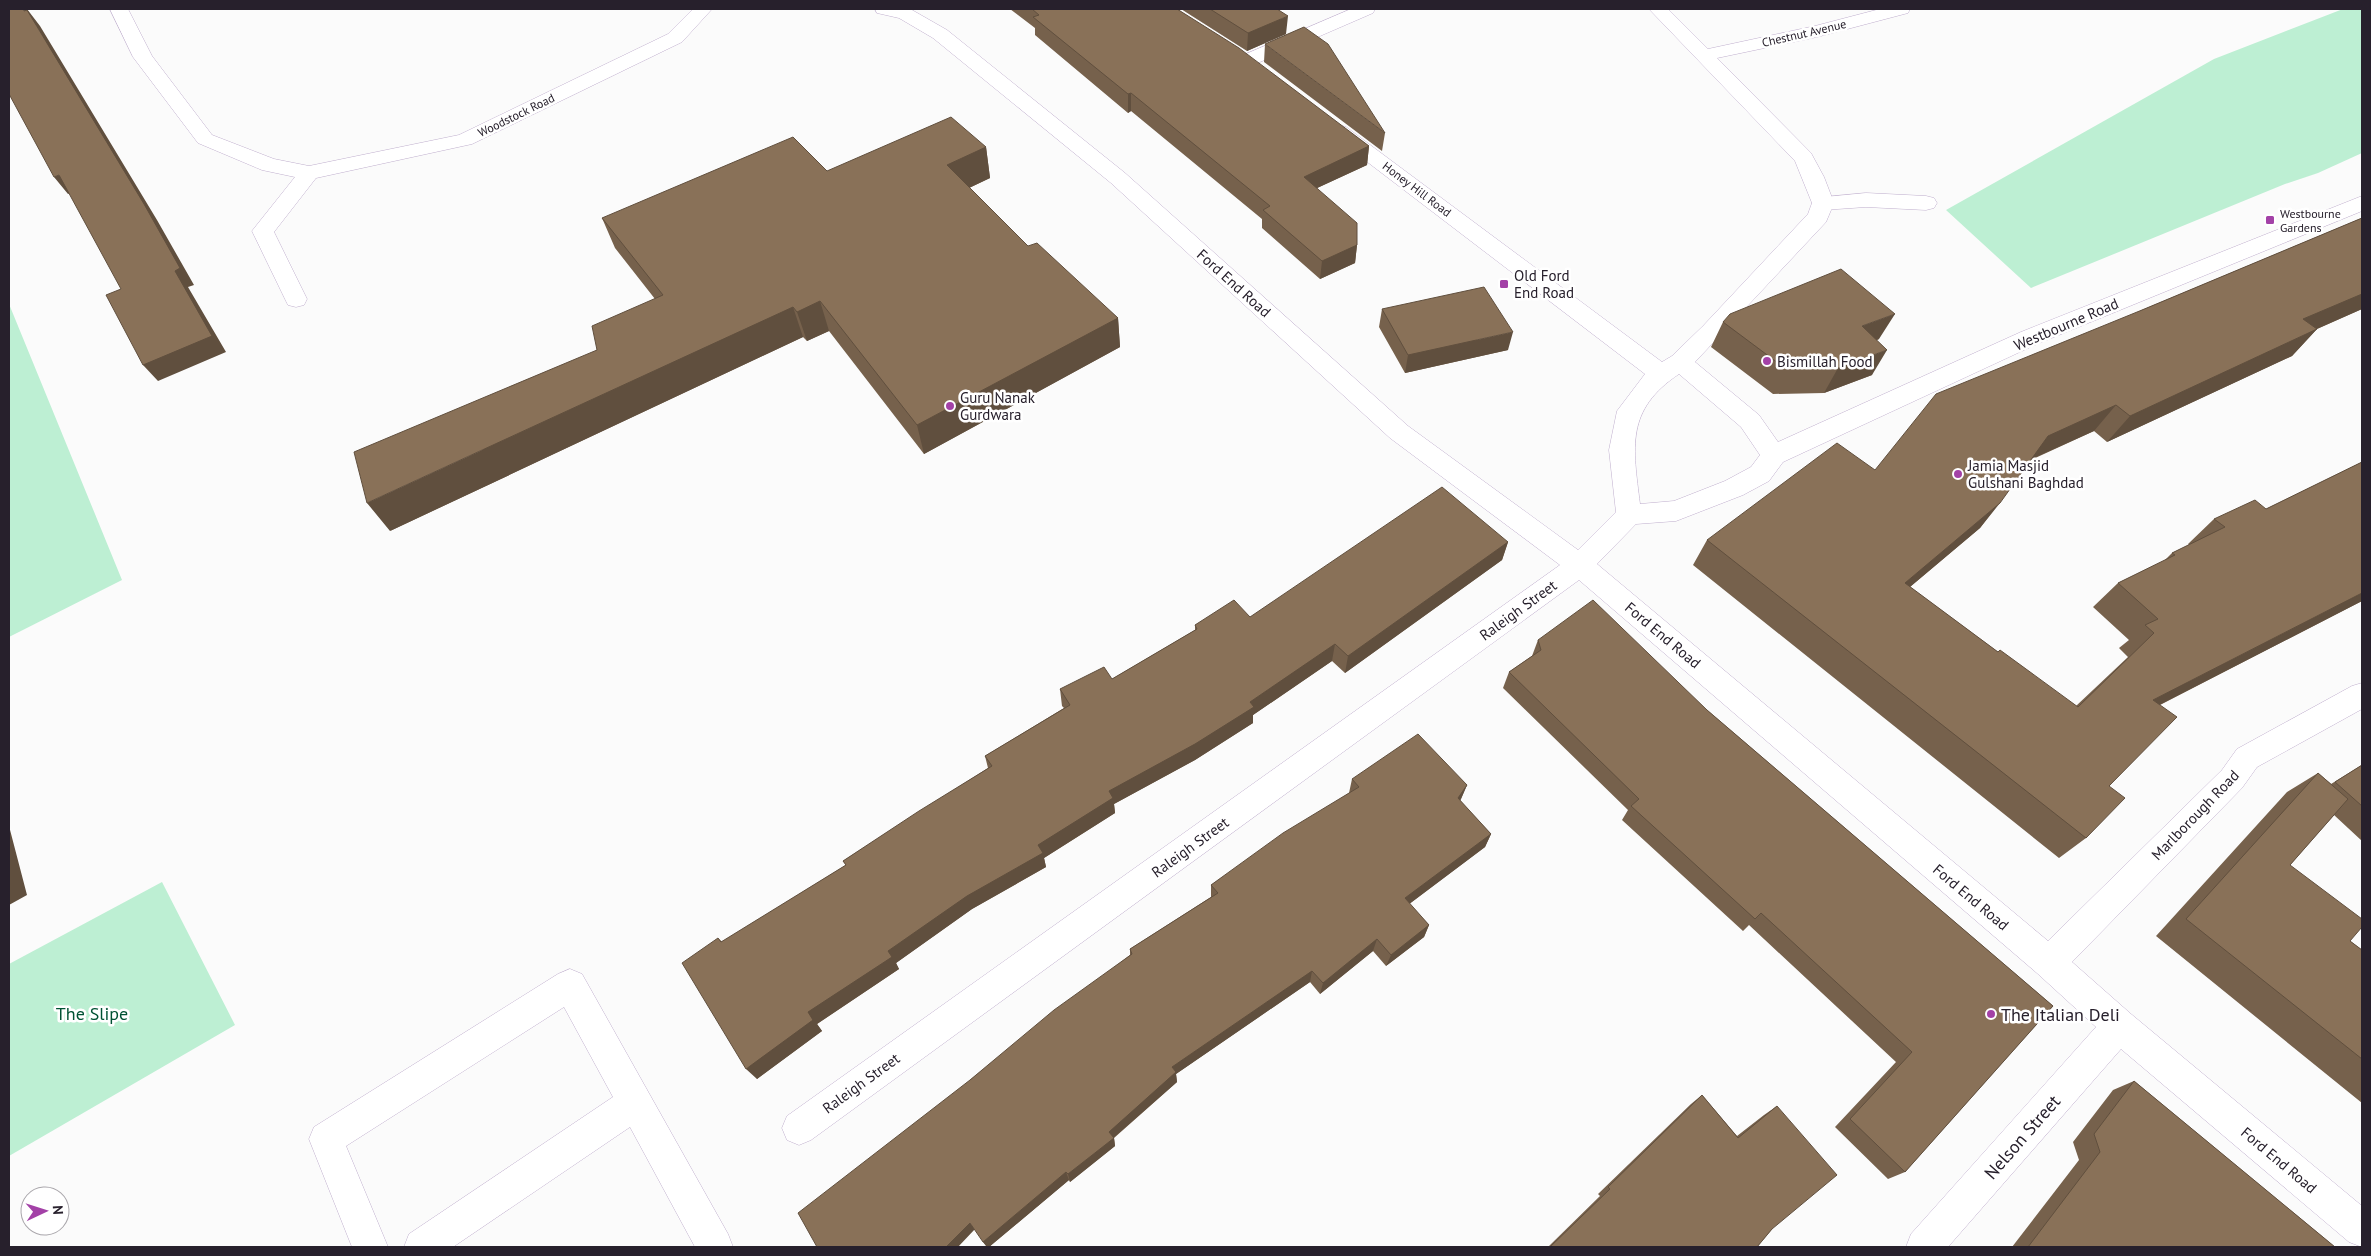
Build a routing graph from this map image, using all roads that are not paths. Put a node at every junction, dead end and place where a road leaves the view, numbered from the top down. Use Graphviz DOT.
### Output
graph roads {
  1 [pos="119,9"];
  2 [pos="702,9"];
  3 [pos="884,9"];
  4 [pos="1366,9"];
  5 [pos="1658,9"];
  6 [pos="1901,9"];
  7 [pos="1706,55"];
  8 [pos="1246,62"];
  9 [pos="1325,120"];
  10 [pos="309,173"];
  11 [pos="1822,203"];
  12 [pos="1926,203"];
  13 [pos="2362,203"];
  14 [pos="296,299"];
  15 [pos="1672,368"];
  16 [pos="1774,454"];
  17 [pos="1630,515"];
  18 [pos="1580,565"];
  19 [pos="2362,695"];
  20 [pos="2049,963"];
  21 [pos="2119,1026"];
  22 [pos="635,1103"];
  23 [pos="799,1128"];
  24 [pos="2362,1229"];
  25 [pos="370,1247"];
  26 [pos="422,1247"];
  27 [pos="714,1247"];
  28 [pos="1924,1247"];
  1 -- 10 [label="street, Woodstock Road"];
  2 -- 10 [label="street, Woodstock Road"];
  3 -- 18 [label="street, Ford End Road"];
  4 -- 8 [label="street"];
  5 -- 7 [label="street"];
  6 -- 7 [label="street, Chestnut Avenue"];
  7 -- 11 [label="street"];
  9 -- 15 [label="street, Honey Hill Road"];
  10 -- 14 [label="street"];
  11 -- 12 [label="street"];
  11 -- 15 [label="street"];
  13 -- 16 [label="street, Westbourne Road"];
  15 -- 16 [label="street"];
  15 -- 17 [label="street"];
  16 -- 17 [label="street"];
  17 -- 18 [label="street"];
  18 -- 20 [label="street, Ford End Road"];
  18 -- 23 [label="street, Raleigh Street"];
  19 -- 20 [label="street, Marlborough Road"];
  20 -- 21 [label="street, Ford End Road"];
  21 -- 24 [label="street, Ford End Road"];
  21 -- 28 [label="street, Nelson Street"];
  22 -- 25 [label="street"];
  22 -- 26 [label="street"];
  22 -- 27 [label="street"];
}
